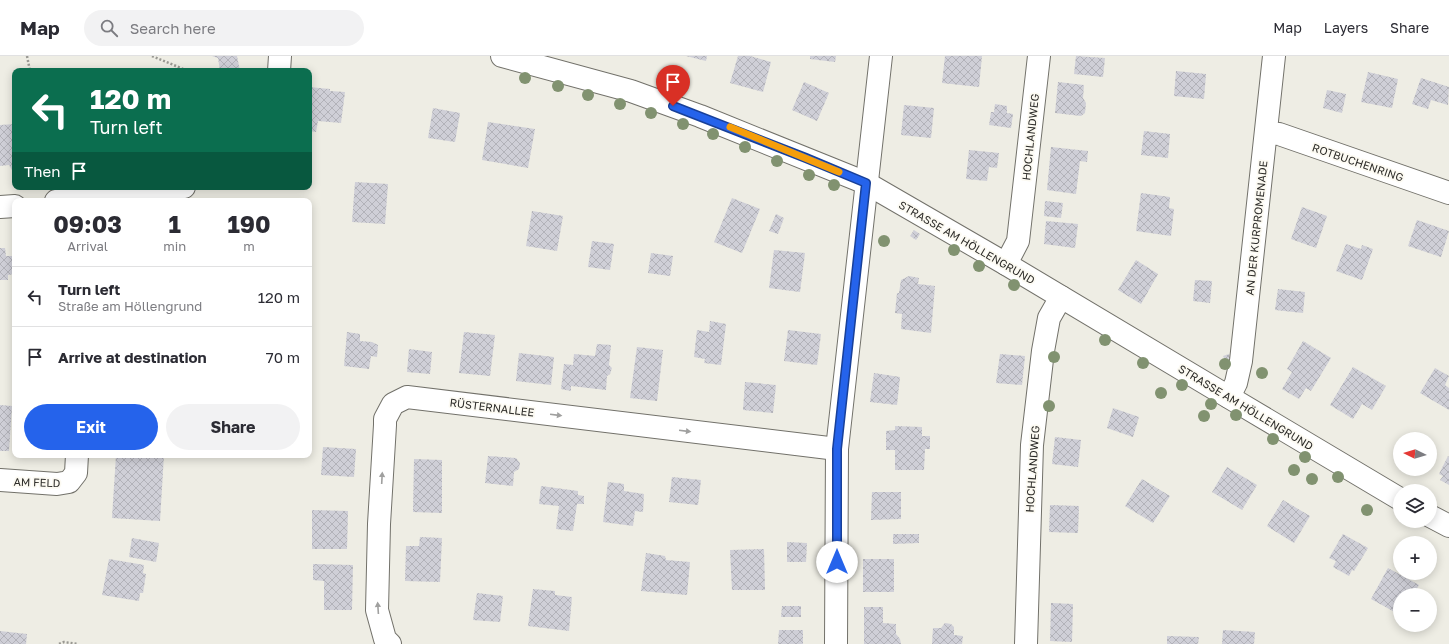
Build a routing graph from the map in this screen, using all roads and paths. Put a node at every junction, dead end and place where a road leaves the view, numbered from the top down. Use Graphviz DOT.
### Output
graph roads {
  1 [pos="26,56"];
  2 [pos="152,56"];
  3 [pos="280,56"];
  4 [pos="502,56"];
  5 [pos="881,56"];
  6 [pos="1039,56"];
  7 [pos="1274,56"];
  8 [pos="29,68"];
  9 [pos="181,68"];
  10 [pos="279,68"];
  11 [pos="1266,133"];
  12 [pos="866,183"];
  13 [pos="158,190"];
  14 [pos="1449,193"];
  15 [pos="89,198"];
  16 [pos="12,206"];
  17 [pos="0,207"];
  18 [pos="1006,264"];
  19 [pos="1061,297"];
  20 [pos="1229,397"];
  21 [pos="837,449"];
  22 [pos="77,458"];
  23 [pos="0,480"];
  24 [pos="1393,495"];
  25 [pos="1437,520"];
  26 [pos="1449,526"];
  27 [pos="59,644"];
  28 [pos="78,644"];
  29 [pos="390,644"];
  30 [pos="836,644"];
  31 [pos="1026,644"];
  1 -- 8 [label="path"];
  2 -- 9 [label="path"];
  3 -- 10 [label="street"];
  4 -- 12 [label="street, STRASSE AM HÖLLENGRUND"];
  5 -- 12 [label="street"];
  6 -- 18 [label="street, HOCHLANDWEG"];
  7 -- 11 [label="street, AN DER KURPROMENADE"];
  11 -- 14 [label="street, ROTBUCHENRING"];
  11 -- 20 [label="street, AN DER KURPROMENADE"];
  12 -- 18 [label="street, STRASSE AM HÖLLENGRUND"];
  12 -- 21 [label="street"];
  13 -- 15 [label="street"];
  16 -- 17 [label="street"];
  18 -- 19 [label="street, STRASSE AM HÖLLENGRUND"];
  19 -- 20 [label="street, STRASSE AM HÖLLENGRUND"];
  19 -- 31 [label="street, HOCHLANDWEG"];
  20 -- 24 [label="street, STRASSE AM HÖLLENGRUND"];
  29 -- 21 [label="street, RÜSTERNALLEE, one-way"];
  21 -- 30 [label="street"];
  22 -- 23 [label="street, AM FELD"];
  25 -- 26 [label="street"];
  27 -- 28 [label="path"];
}
